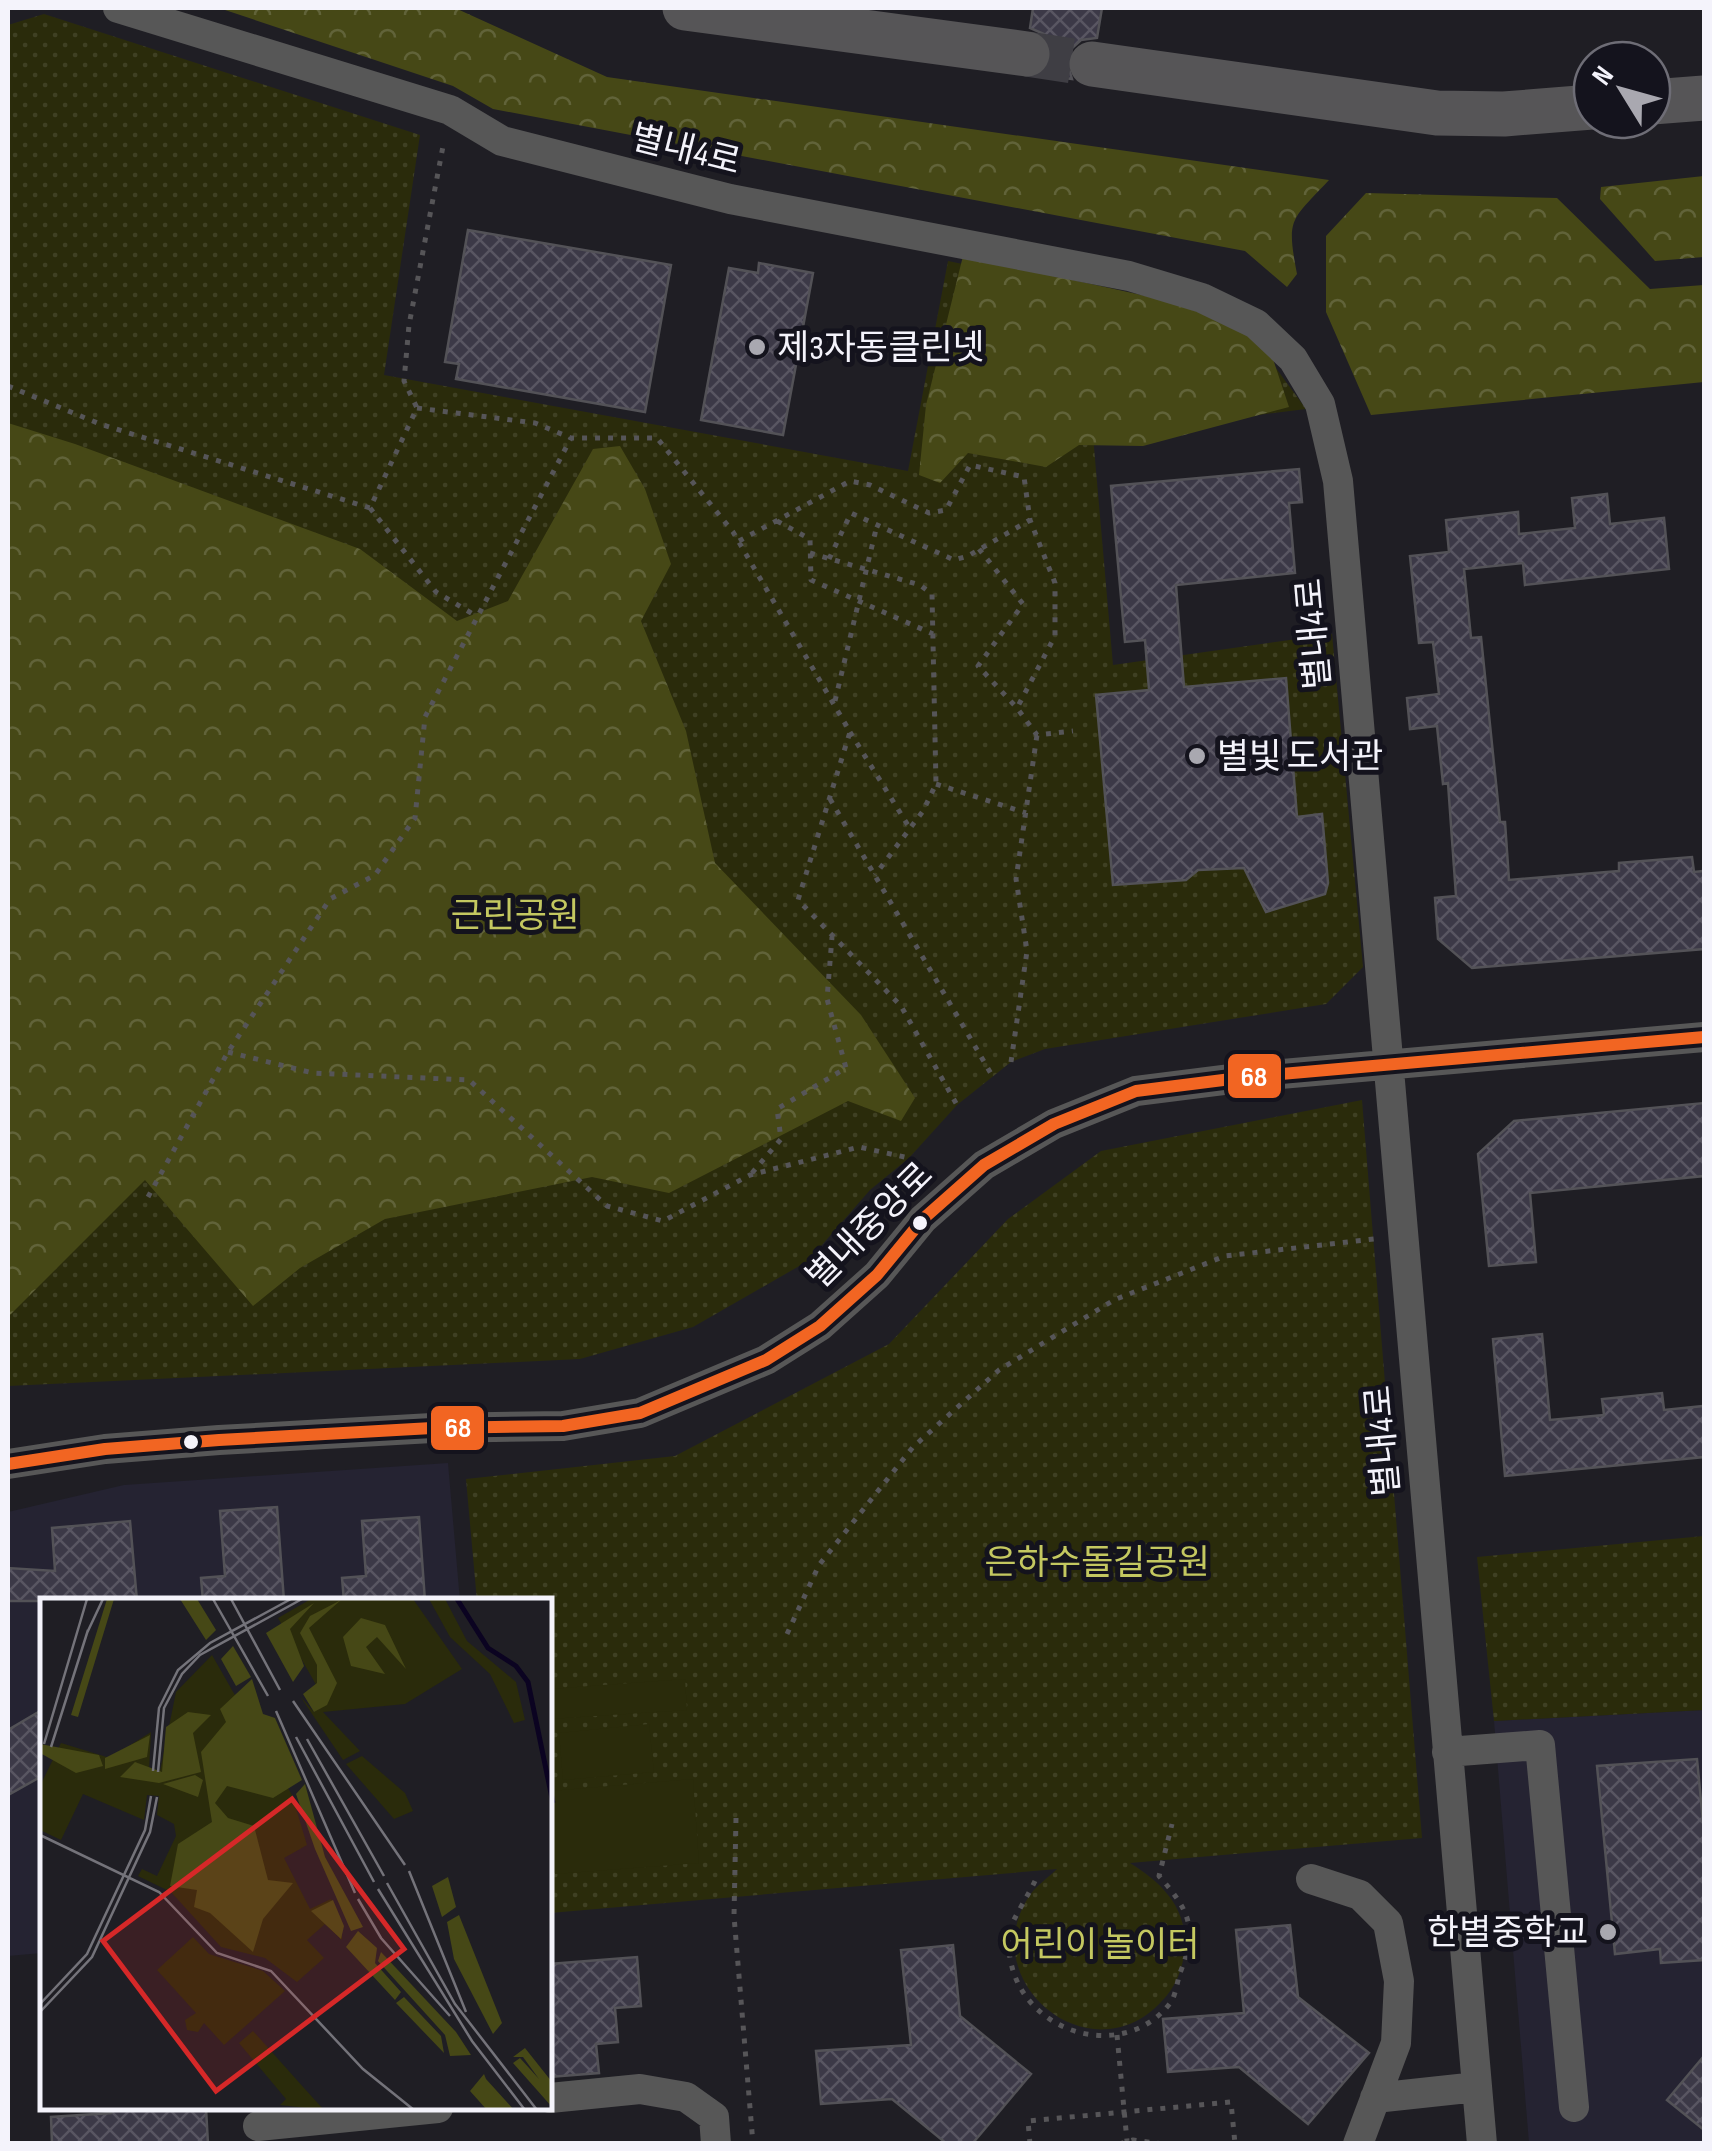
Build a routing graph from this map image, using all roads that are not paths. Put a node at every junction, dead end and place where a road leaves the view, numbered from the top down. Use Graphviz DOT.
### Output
graph roads {
  1 [pos="118,8"];
  2 [pos="685,8"];
  3 [pos="1027,54"];
  4 [pos="1092,64"];
  5 [pos="1704,98"];
  6 [pos="1672,100"];
  7 [pos="1572,109"];
  8 [pos="1704,1037"];
  9 [pos="1386,1067"];
  10 [pos="8,1464"];
  11 [pos="1446,1752"];
  12 [pos="1311,1879"];
  13 [pos="1476,2087"];
  14 [pos="552,2098"];
  15 [pos="1375,2098"];
  16 [pos="1574,2107"];
  17 [pos="408,2111"];
  18 [pos="258,2126"];
  19 [pos="716,2144"];
  20 [pos="1358,2144"];
  21 [pos="1482,2144"];
  1 -- 9 [label="street, 별내4로"];
  2 -- 3 [label="highway"];
  4 -- 7 [label="highway"];
  5 -- 6 [label="highway"];
  8 -- 9 [label="street, 별내중앙로"];
  9 -- 10 [label="street, 별내중앙로"];
  9 -- 11 [label="street, 별내4로"];
  11 -- 13 [label="street, 별내4로"];
  11 -- 16 [label="street"];
  12 -- 15 [label="street"];
  13 -- 15 [label="street"];
  13 -- 21 [label="street, 별내4로"];
  14 -- 19 [label="street"];
  15 -- 20 [label="street"];
  17 -- 18 [label="street"];
}
